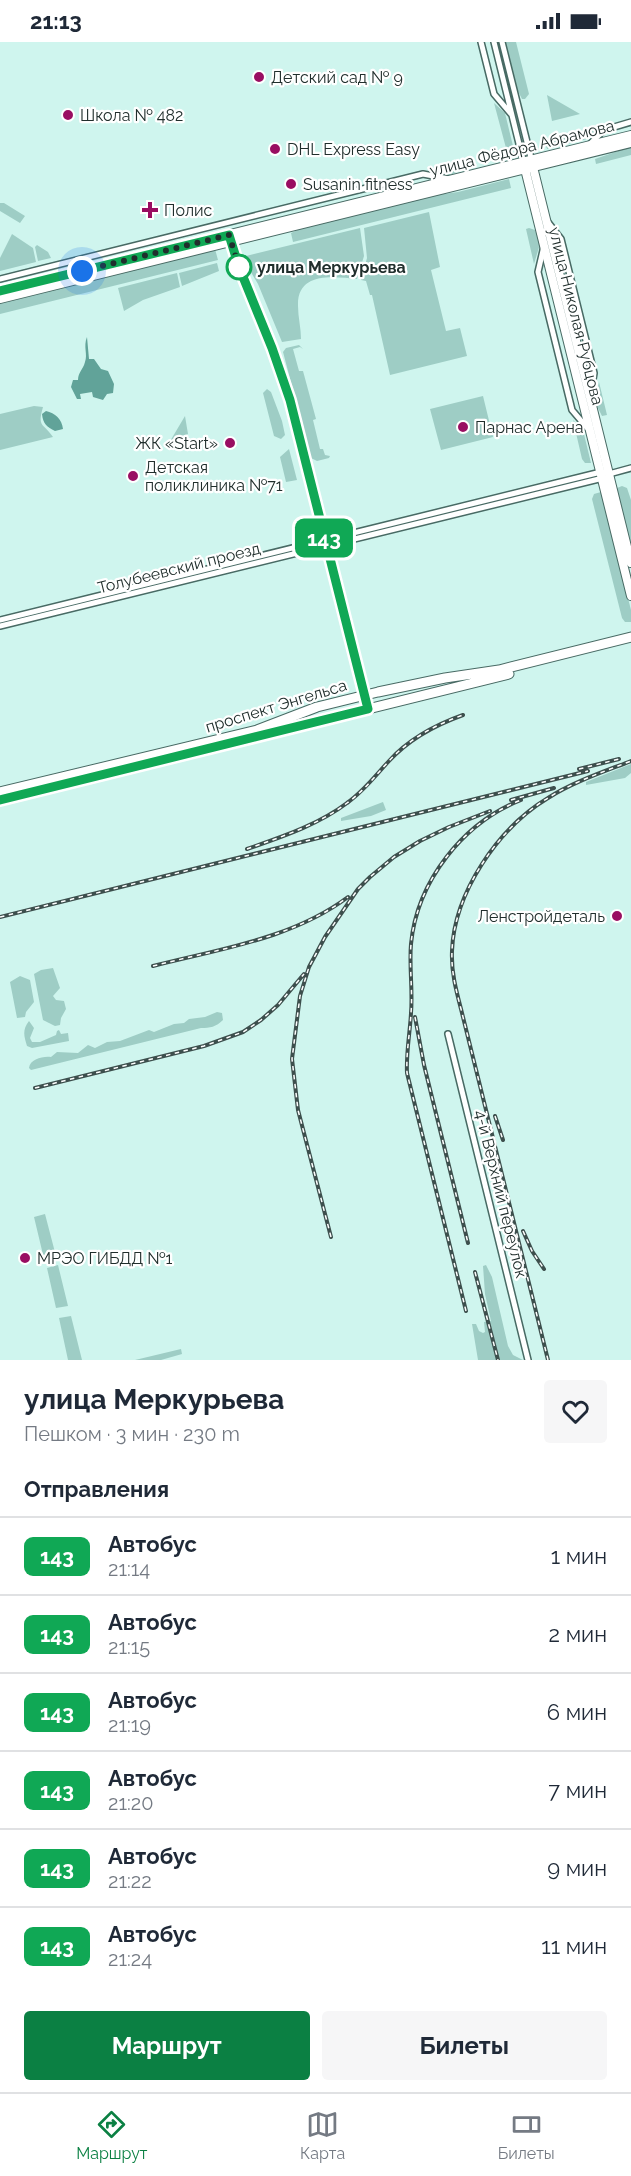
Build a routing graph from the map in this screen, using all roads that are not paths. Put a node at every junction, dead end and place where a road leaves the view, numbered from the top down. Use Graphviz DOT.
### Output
graph roads {
  1 [pos="482,42"];
  2 [pos="494,42"];
  3 [pos="502,42"];
  4 [pos="512,115"];
  5 [pos="631,122"];
  6 [pos="631,142"];
  7 [pos="590,144"];
  8 [pos="527,159"];
  9 [pos="530,169"];
  10 [pos="450,180"];
  11 [pos="230,238"];
  12 [pos="544,245"];
  13 [pos="0,279"];
  14 [pos="0,291"];
  15 [pos="0,299"];
  16 [pos="591,433"];
  17 [pos="631,468"];
  18 [pos="604,475"];
  19 [pos="326,543"];
  20 [pos="631,563"];
  21 [pos="631,596"];
  22 [pos="0,620"];
  23 [pos="0,626"];
  24 [pos="631,637"];
  25 [pos="631,643"];
  26 [pos="364,695"];
  27 [pos="368,709"];
  28 [pos="0,792"];
  29 [pos="0,800"];
  30 [pos="448,1034"];
  31 [pos="528,1360"];
  1 -- 4 [label="street"];
  2 -- 4 [label="street, улица Николая Рубцова"];
  3 -- 8 [label="street, улица Николая Рубцова"];
  4 -- 8 [label="street, улица Николая Рубцова"];
  5 -- 7 [label="street"];
  6 -- 7 [label="street, улица Фёдора Абрамова"];
  6 -- 9 [label="street, улица Фёдора Абрамова"];
  7 -- 8 [label="street, улица Фёдора Абрамова"];
  8 -- 9 [label="street, улица Николая Рубцова"];
  8 -- 10 [label="street, улица Фёдора Абрамова"];
  9 -- 11 [label="street, улица Фёдора Абрамова"];
  9 -- 12 [label="street, улица Николая Рубцова"];
  9 -- 18 [label="street, улица Николая Рубцова"];
  10 -- 11 [label="street, улица Фёдора Абрамова"];
  10 -- 13 [label="street"];
  11 -- 14 [label="street, улица Фёдора Абрамова"];
  11 -- 15 [label="street, улица Фёдора Абрамова"];
  11 -- 19 [label="street"];
  12 -- 16 [label="street, улица Николая Рубцова"];
  12 -- 16 [label="street"];
  16 -- 18 [label="street, улица Николая Рубцова"];
  17 -- 18 [label="street, Толубеевский проезд"];
  18 -- 19 [label="street, Толубеевский проезд"];
  18 -- 20 [label="street, улица Николая Рубцова"];
  18 -- 21 [label="street, улица Николая Рубцова"];
  19 -- 22 [label="street, Толубеевский проезд"];
  19 -- 23 [label="street, Толубеевский проезд"];
  19 -- 26 [label="street"];
  24 -- 26 [label="main road, проспект Энгельса"];
  25 -- 27 [label="main road, проспект Энгельса"];
  26 -- 27 [label="street"];
  26 -- 28 [label="main road, проспект Энгельса"];
  27 -- 29 [label="main road, проспект Энгельса"];
  30 -- 31 [label="street, 4-й Верхний переулок"];
}
